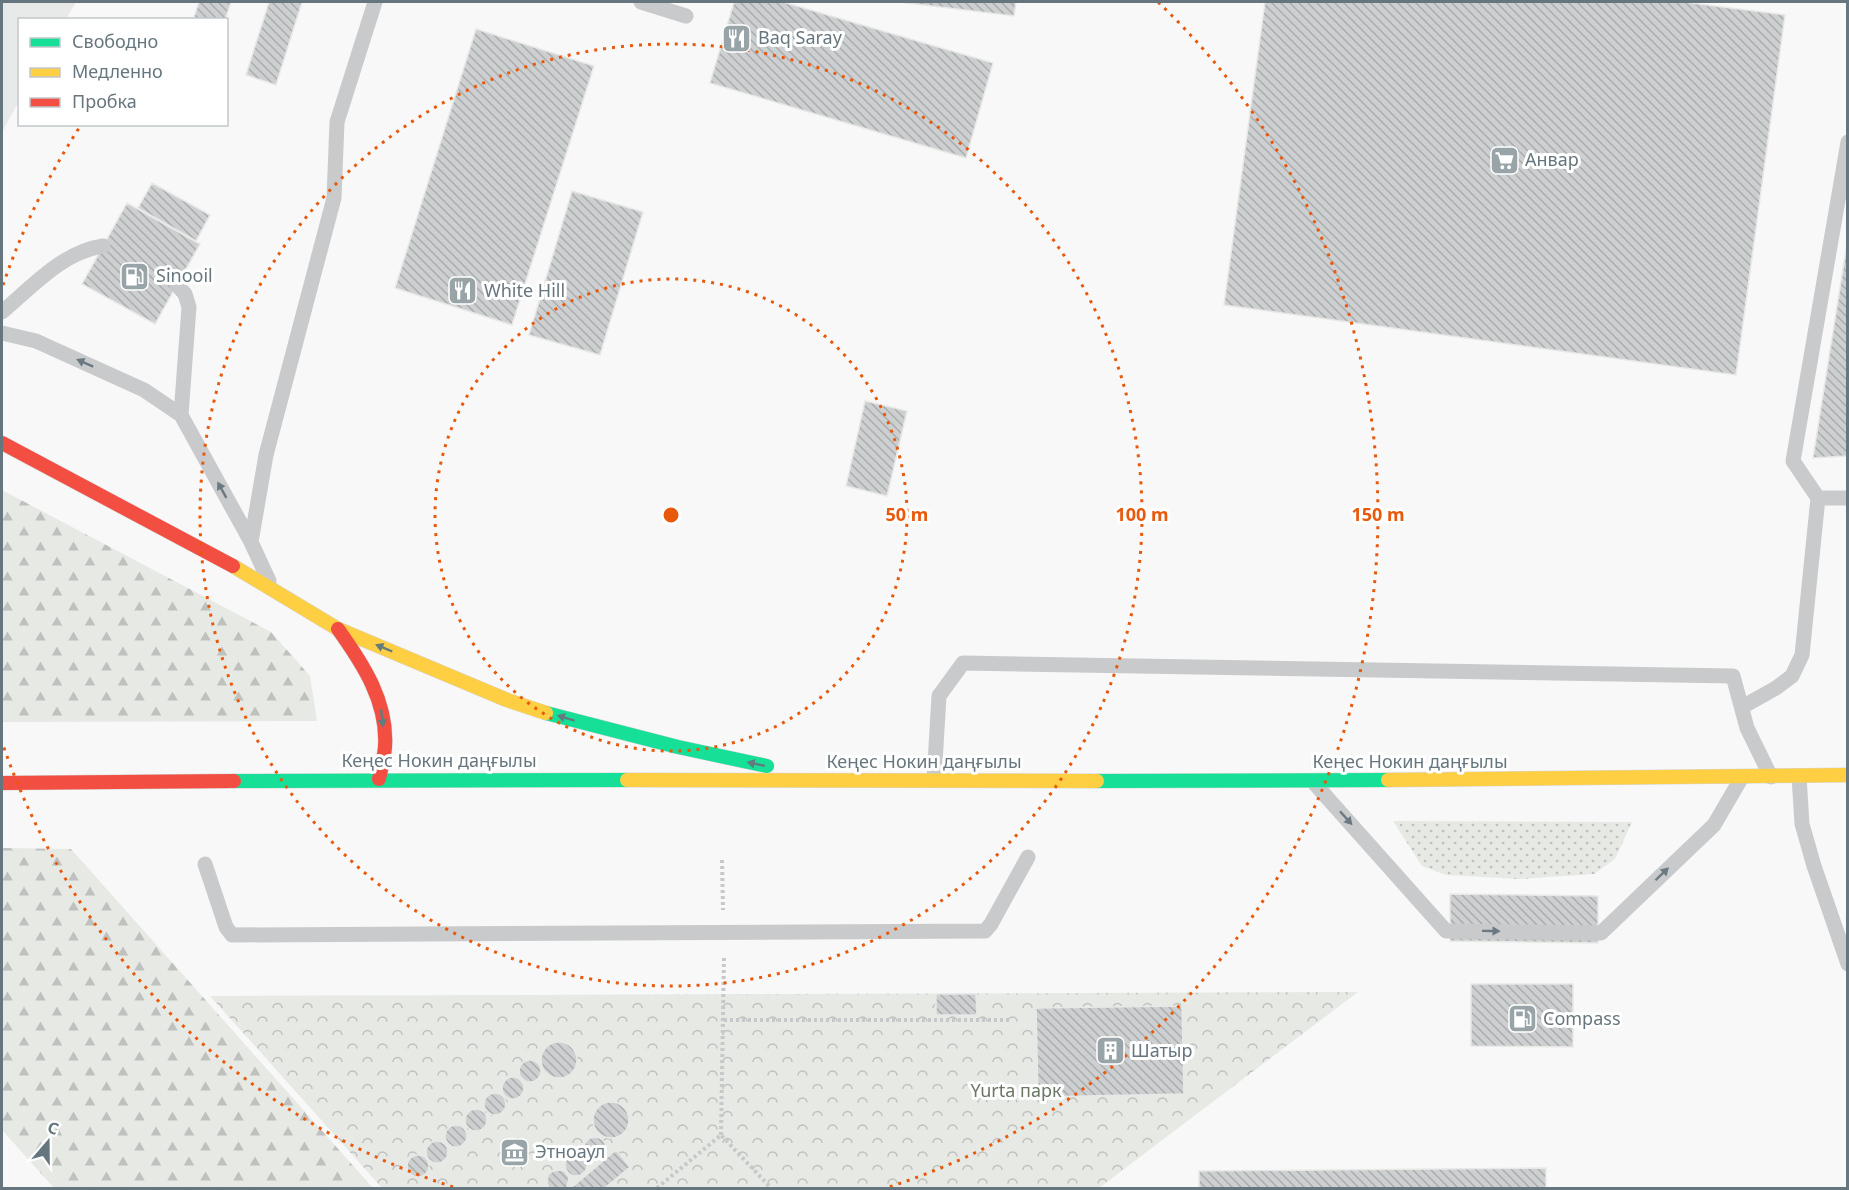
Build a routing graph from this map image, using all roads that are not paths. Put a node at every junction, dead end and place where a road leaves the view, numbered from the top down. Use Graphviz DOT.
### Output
graph roads {
  1 [pos="375,2"];
  2 [pos="642,2"];
  3 [pos="686,16"];
  4 [pos="1848,142"];
  5 [pos="103,246"];
  6 [pos="177,285"];
  7 [pos="2,312"];
  8 [pos="2,333"];
  9 [pos="181,415"];
  10 [pos="2,443"];
  11 [pos="1818,498"];
  12 [pos="1848,498"];
  13 [pos="251,542"];
  14 [pos="273,589"];
  15 [pos="338,629"];
  16 [pos="1742,707"];
  17 [pos="1848,775"];
  18 [pos="1799,776"];
  19 [pos="1742,777"];
  20 [pos="1771,777"];
  21 [pos="379,779"];
  22 [pos="934,780"];
  23 [pos="833,781"];
  24 [pos="1303,781"];
  25 [pos="2,783"];
  26 [pos="1028,857"];
  27 [pos="205,864"];
  28 [pos="1848,964"];
  1 -- 13 [label="lane"];
  2 -- 3 [label="lane"];
  4 -- 11 [label="lane"];
  5 -- 7 [label="lane"];
  6 -- 9 [label="lane"];
  9 -- 8 [label="lane, one-way"];
  13 -- 9 [label="lane, one-way"];
  10 -- 14 [label="highway"];
  11 -- 12 [label="lane"];
  11 -- 16 [label="lane"];
  13 -- 14 [label="lane"];
  14 -- 15 [label="highway"];
  15 -- 21 [label="highway, one-way"];
  23 -- 15 [label="highway, one-way"];
  16 -- 20 [label="lane"];
  16 -- 22 [label="lane"];
  17 -- 18 [label="highway, Кеңес Нокин даңғылы"];
  18 -- 20 [label="highway, Кеңес Нокин даңғылы"];
  18 -- 28 [label="lane"];
  19 -- 20 [label="highway, Кеңес Нокин даңғылы"];
  19 -- 24 [label="highway, Кеңес Нокин даңғылы"];
  24 -- 19 [label="lane, one-way"];
  21 -- 23 [label="highway, Кеңес Нокин даңғылы"];
  21 -- 25 [label="highway, Кеңес Нокин даңғылы"];
  22 -- 23 [label="highway, Кеңес Нокин даңғылы"];
  22 -- 24 [label="highway, Кеңес Нокин даңғылы"];
  26 -- 27 [label="lane"];
}
